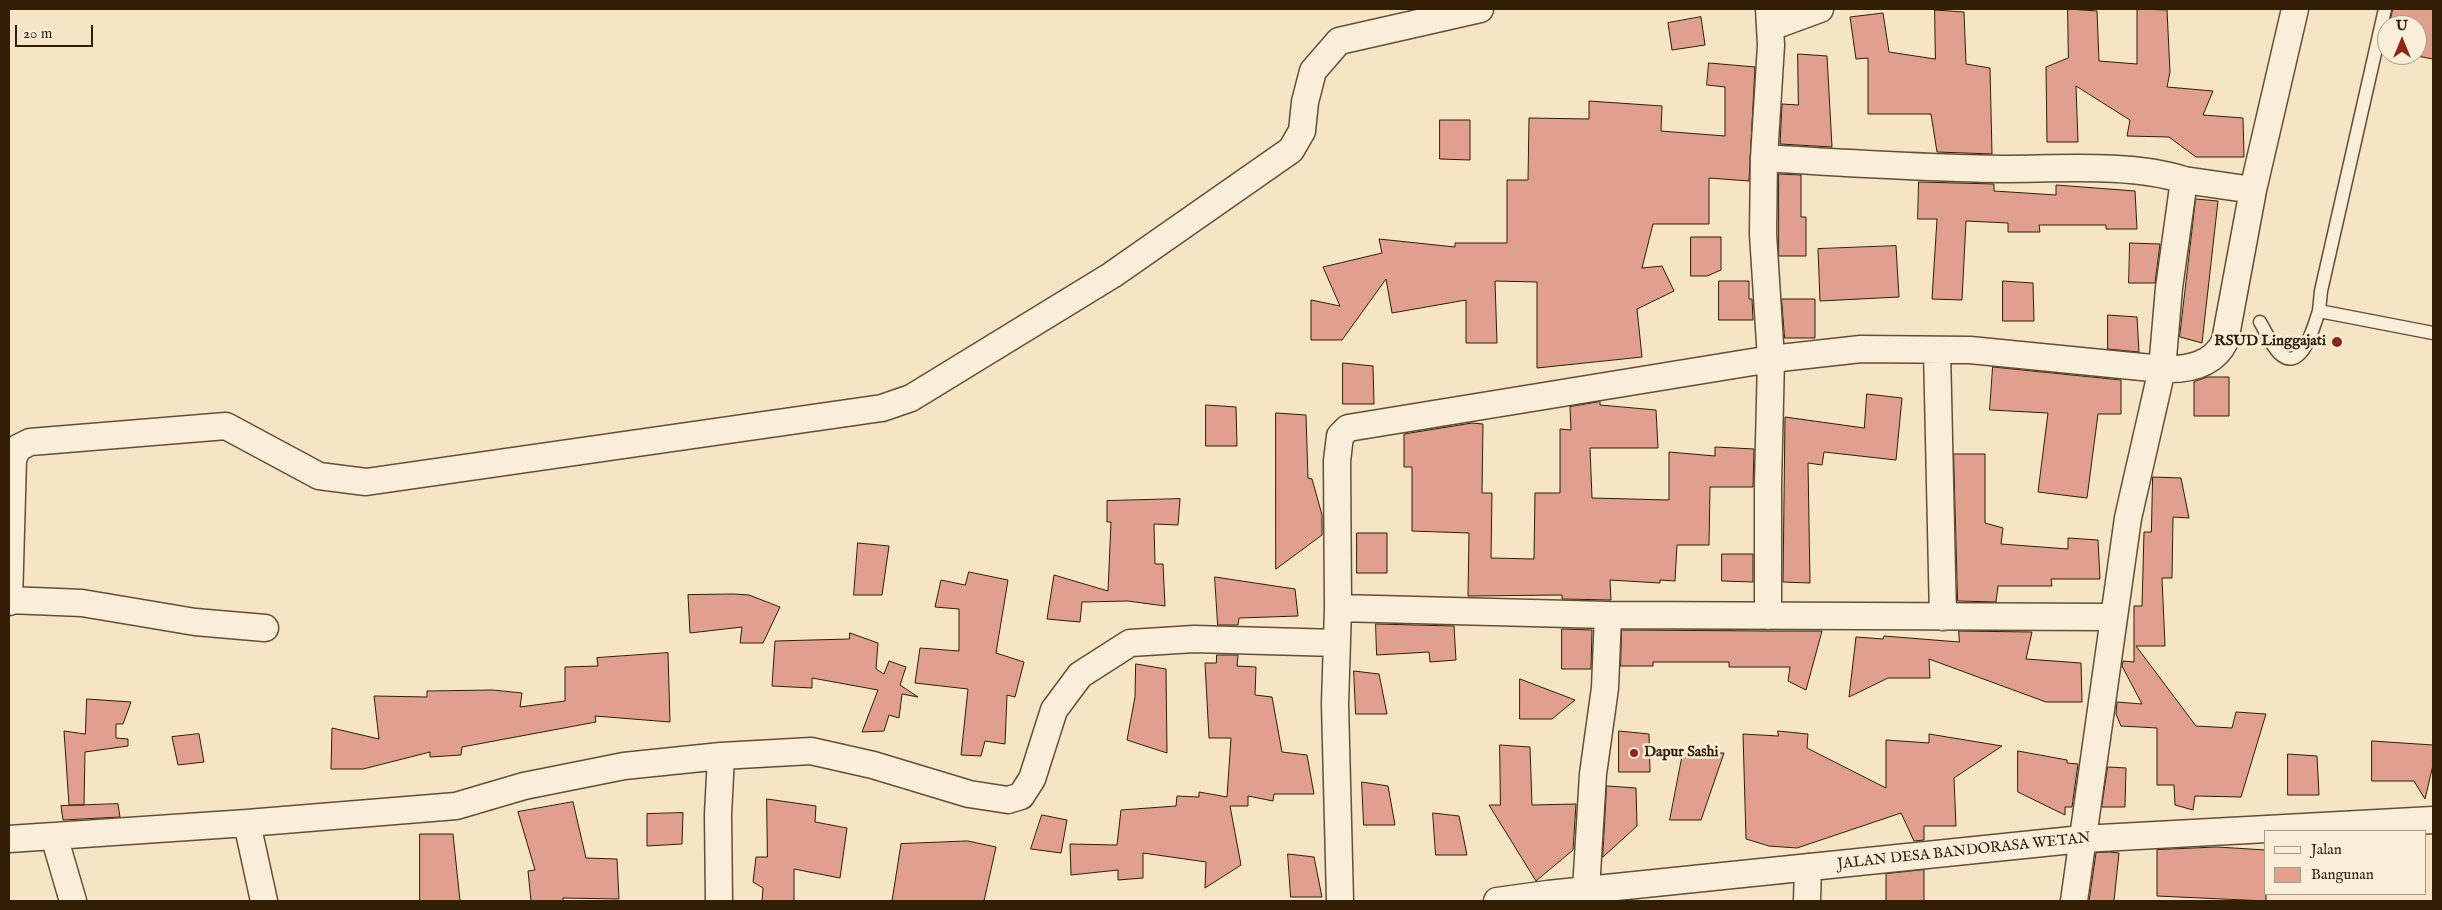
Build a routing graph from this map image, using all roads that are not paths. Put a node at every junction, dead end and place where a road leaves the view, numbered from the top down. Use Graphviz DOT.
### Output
graph roads {
  1 [pos="1480,9"];
  2 [pos="1820,9"];
  3 [pos="2296,9"];
  4 [pos="2385,9"];
  5 [pos="1770,18"];
  6 [pos="1764,158"];
  7 [pos="2184,180"];
  8 [pos="2254,190"];
  9 [pos="2318,311"];
  10 [pos="2260,322"];
  11 [pos="2433,333"];
  12 [pos="1936,350"];
  13 [pos="1771,359"];
  14 [pos="2162,369"];
  15 [pos="9,601"];
  16 [pos="1338,608"];
  17 [pos="1608,615"];
  18 [pos="1768,616"];
  19 [pos="1943,617"];
  20 [pos="2113,617"];
  21 [pos="265,628"];
  22 [pos="1337,642"];
  23 [pos="722,756"];
  24 [pos="2433,820"];
  25 [pos="247,823"];
  26 [pos="54,836"];
  27 [pos="9,839"];
  28 [pos="2082,839"];
  29 [pos="1808,867"];
  30 [pos="1586,890"];
  31 [pos="73,901"];
  32 [pos="264,901"];
  33 [pos="719,901"];
  34 [pos="1340,901"];
  35 [pos="1506,901"];
  36 [pos="1807,901"];
  37 [pos="2074,901"];
  1 -- 15 [label="street"];
  2 -- 5 [label="street"];
  3 -- 8 [label="street"];
  4 -- 9 [label="lane"];
  5 -- 6 [label="street"];
  6 -- 7 [label="street"];
  6 -- 13 [label="street"];
  7 -- 8 [label="street"];
  7 -- 14 [label="street"];
  8 -- 14 [label="street"];
  9 -- 10 [label="lane"];
  9 -- 11 [label="lane"];
  12 -- 13 [label="street"];
  12 -- 14 [label="street"];
  12 -- 19 [label="street"];
  13 -- 16 [label="street"];
  13 -- 18 [label="street"];
  14 -- 20 [label="street"];
  15 -- 21 [label="street"];
  16 -- 17 [label="street"];
  16 -- 22 [label="street"];
  17 -- 18 [label="street"];
  17 -- 30 [label="street"];
  18 -- 19 [label="street"];
  19 -- 20 [label="street"];
  20 -- 28 [label="street"];
  22 -- 23 [label="street"];
  22 -- 34 [label="street"];
  23 -- 25 [label="street"];
  23 -- 33 [label="street"];
  24 -- 28 [label="street, JALAN DESA BANDORASA WETAN"];
  25 -- 26 [label="street"];
  25 -- 32 [label="street"];
  26 -- 27 [label="street"];
  26 -- 31 [label="street"];
  28 -- 29 [label="street, JALAN DESA BANDORASA WETAN"];
  28 -- 37 [label="street"];
  29 -- 30 [label="street, JALAN DESA BANDORASA WETAN"];
  29 -- 36 [label="street"];
  30 -- 35 [label="street, JALAN DESA BANDORASA WETAN"];
}
